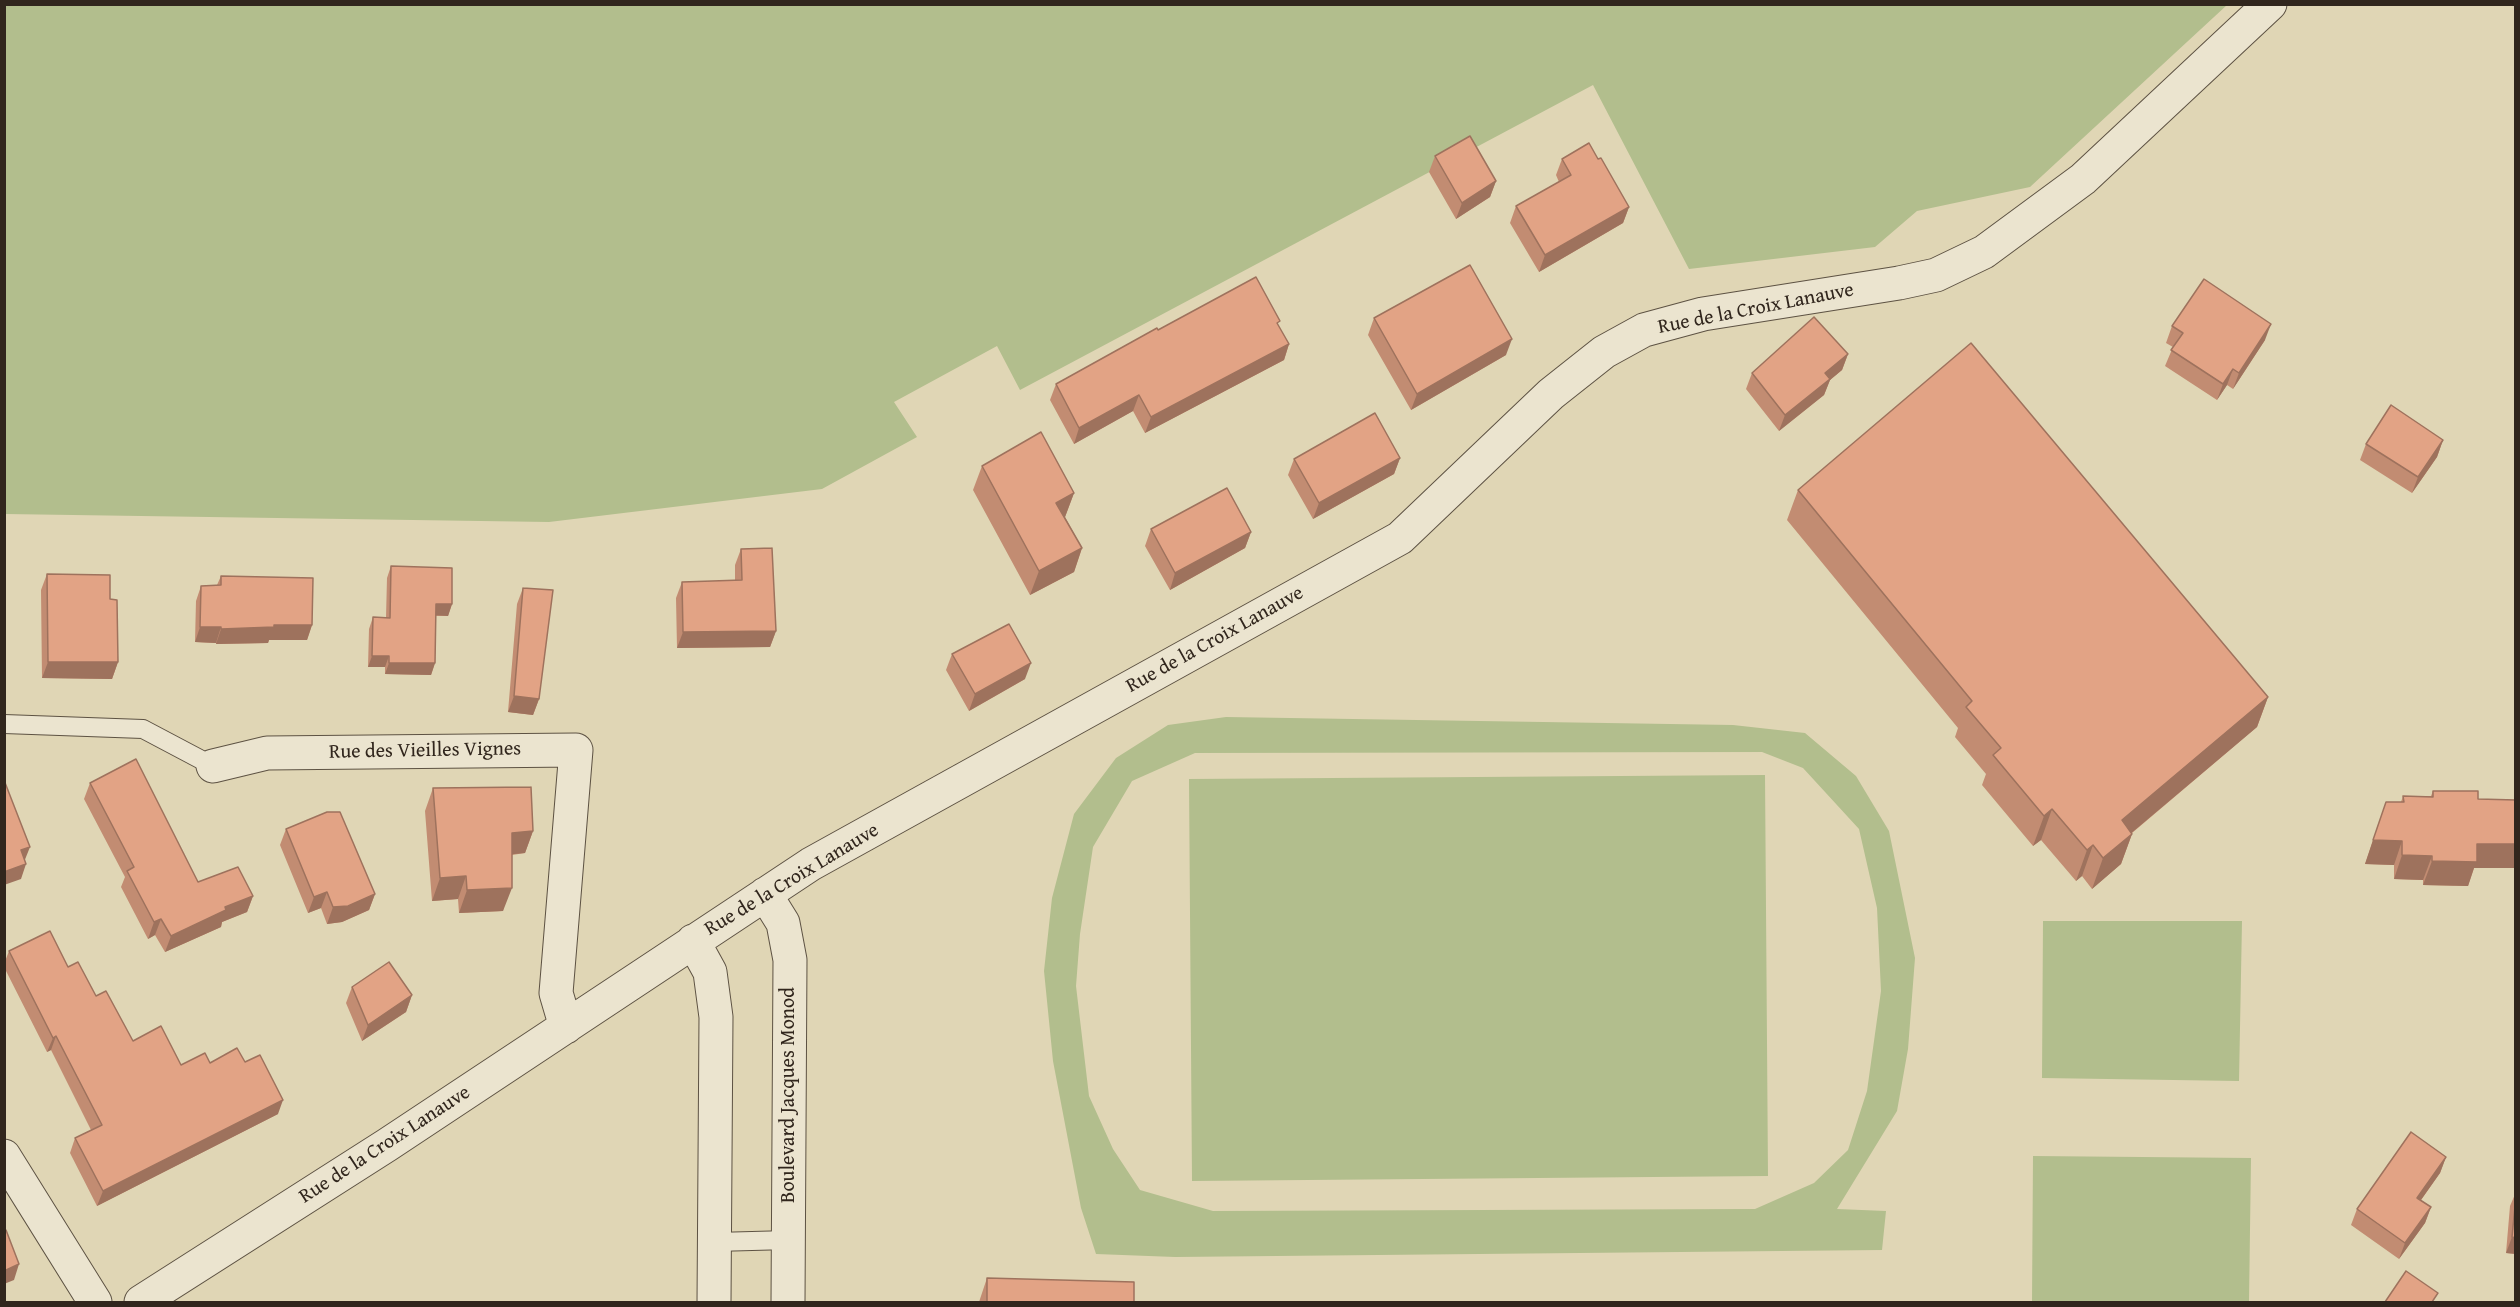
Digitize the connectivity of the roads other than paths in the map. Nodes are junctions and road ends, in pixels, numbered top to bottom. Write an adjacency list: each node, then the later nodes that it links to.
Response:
1 (2270, 4): 4 (street, Rue de la Croix Lanauve)
2 (4, 724): 3 (lane, Rue des Vieilles Vignes)
3 (213, 766): 6 (street, Rue des Vieilles Vignes)
4 (765, 894): 5 (street, Rue de la Croix Lanauve); 8 (street, Boulevard Jacques Monod)
5 (693, 941): 6 (street, Rue de la Croix Lanauve); 9 (street)
6 (567, 1027): 11 (street, Rue de la Croix Lanauve)
7 (4, 1156): 10 (street)
8 (789, 1240): 9 (lane); 13 (street, Boulevard Jacques Monod)
9 (715, 1242): 12 (street)
10 (95, 1302)
11 (141, 1302)
12 (714, 1302)
13 (788, 1302)

